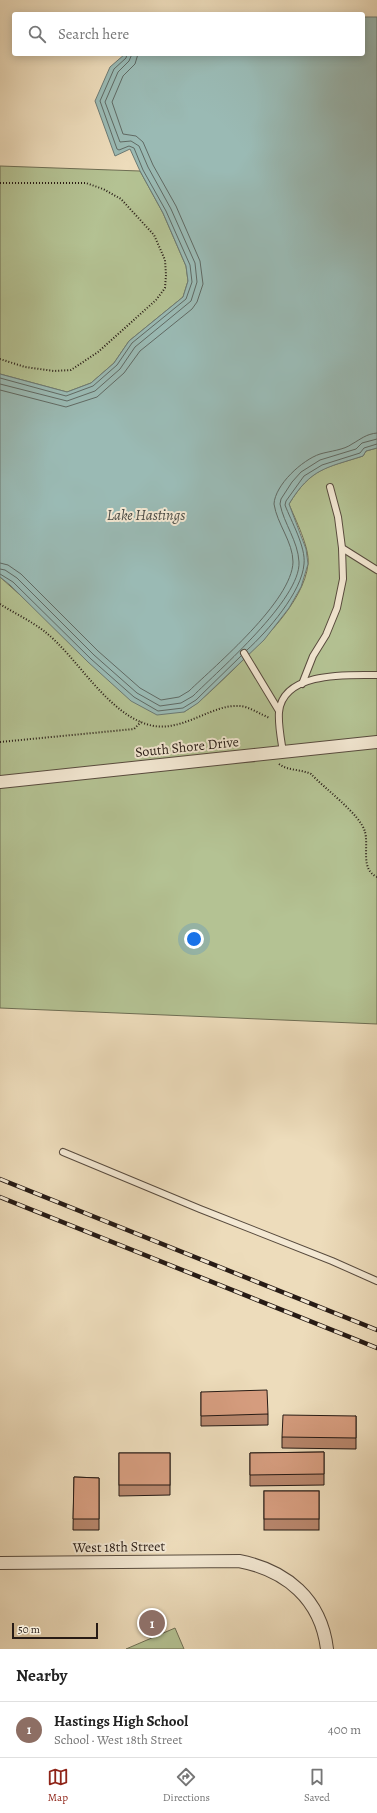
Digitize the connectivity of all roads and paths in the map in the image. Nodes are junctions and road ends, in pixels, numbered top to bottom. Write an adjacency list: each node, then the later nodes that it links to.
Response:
1 (0, 183): 2 (path)
2 (0, 359)
3 (330, 487): 4 (lane)
4 (342, 548): 5 (lane); 9 (lane)
5 (377, 570)
6 (0, 604): 13 (path)
7 (244, 654): 10 (lane)
8 (377, 676): 9 (lane)
9 (302, 684): 10 (lane)
10 (279, 711): 12 (lane)
11 (269, 718): 12 (path); 13 (path); 14 (path)
12 (279, 721): 17 (lane)
13 (141, 722): 15 (path)
14 (270, 725)
15 (0, 742)
16 (377, 742): 17 (street, South Shore Drive)
17 (279, 752): 18 (street, South Shore Drive); 19 (path)
18 (0, 782)
19 (377, 877)
20 (63, 1152): 21 (lane)
21 (377, 1281)
22 (0, 1563): 23 (street, West 18th Street)
23 (327, 1649)

